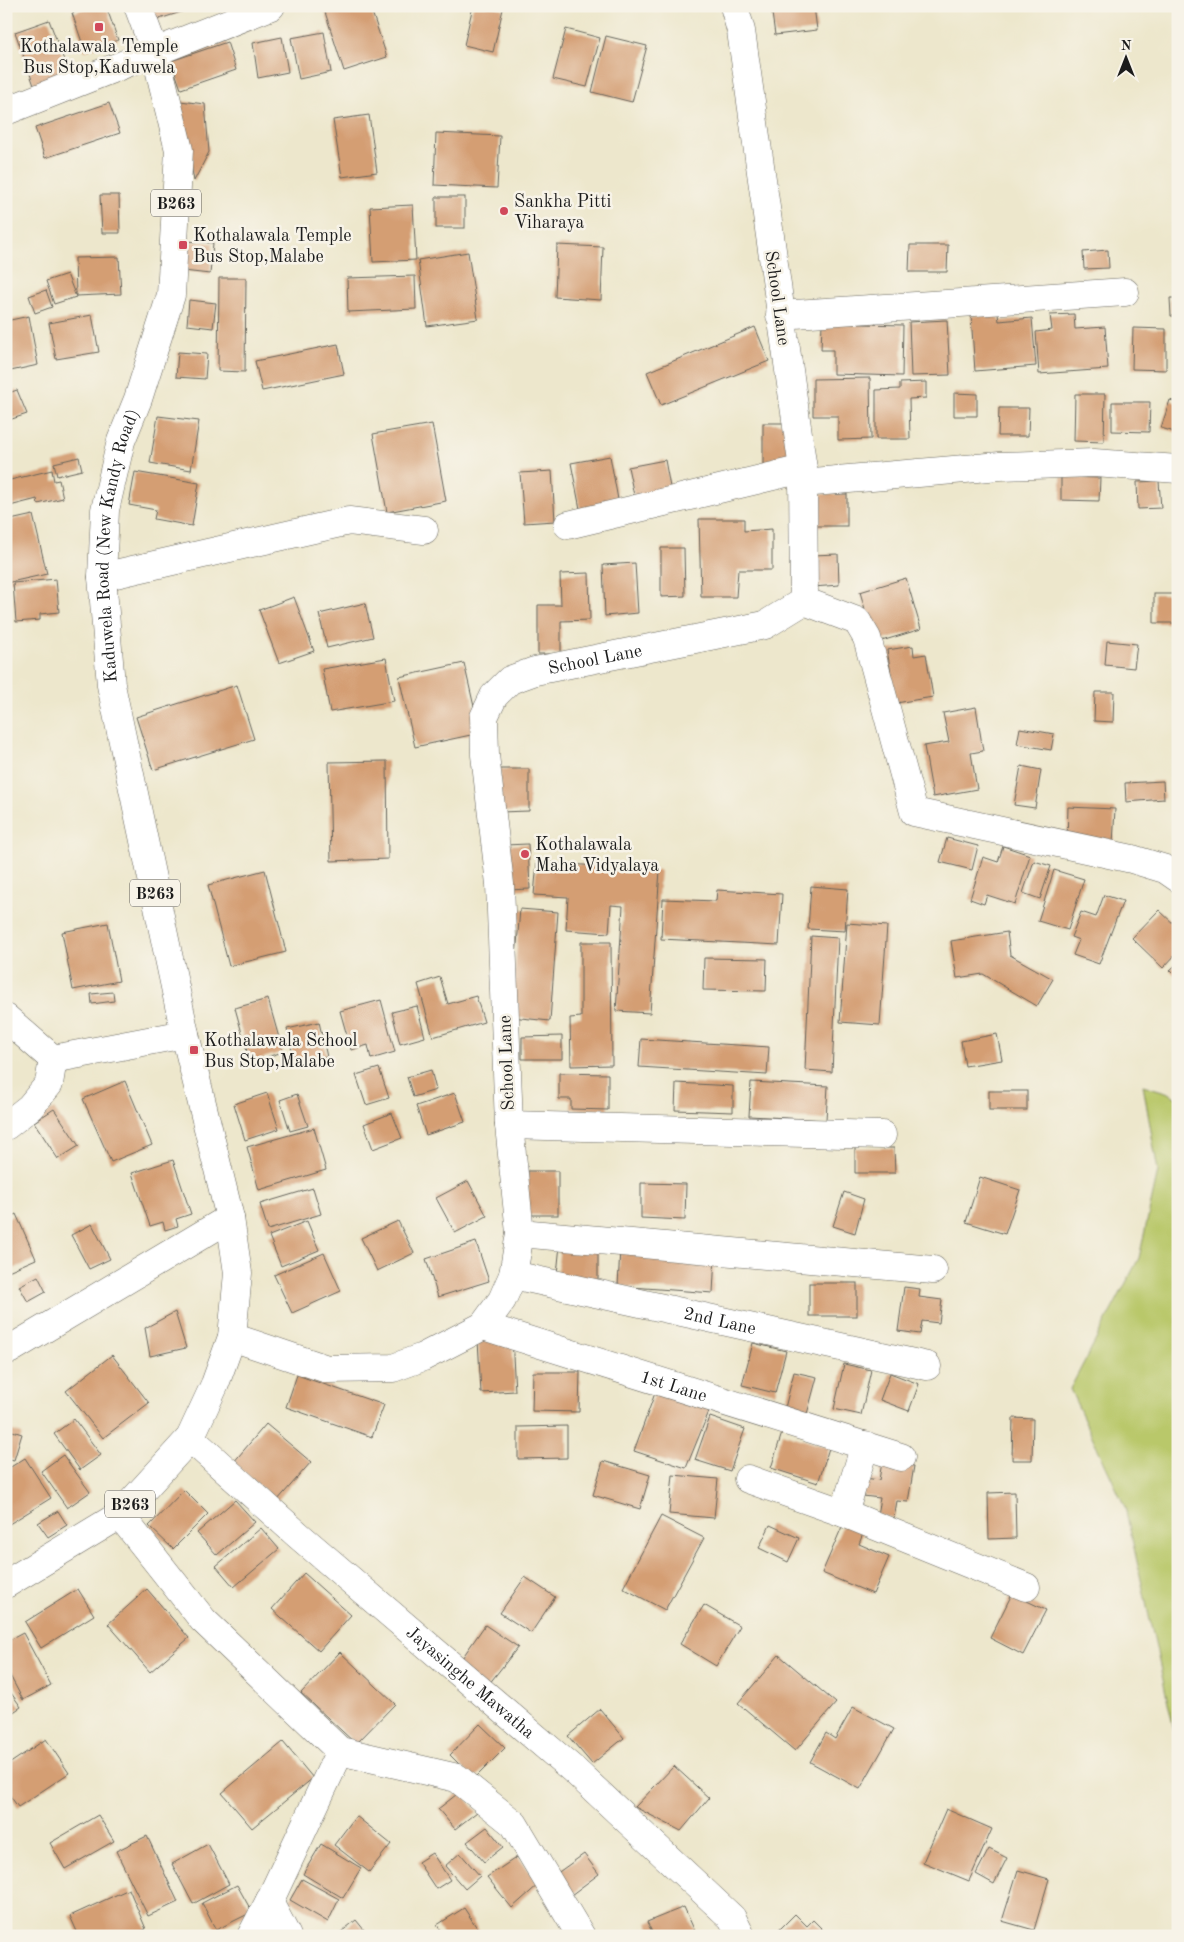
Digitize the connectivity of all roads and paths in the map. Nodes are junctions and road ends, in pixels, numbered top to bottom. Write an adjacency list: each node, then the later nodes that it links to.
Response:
1 (138, 6): 4 (street, Kaduwela Road (New Kandy Road) / B263)
2 (271, 6): 4 (street)
3 (734, 6): 7 (street, School Lane)
4 (155, 52): 5 (street); 12 (street, Kaduwela Road (New Kandy Road) / B263)
5 (6, 111)
6 (1125, 292): 7 (street)
7 (780, 315): 9 (street, School Lane)
8 (1178, 470): 9 (street)
9 (803, 476): 10 (street); 13 (street, School Lane)
10 (568, 525)
11 (424, 530): 12 (street)
12 (102, 577): 16 (street, Kaduwela Road (New Kandy Road) / B263)
13 (804, 601): 14 (street); 18 (street, School Lane)
14 (1178, 878)
15 (6, 1018): 17 (street)
16 (185, 1034): 17 (street); 21 (street, Kaduwela Road (New Kandy Road) / B263)
17 (53, 1059): 19 (street)
18 (509, 1125): 20 (street); 22 (street, School Lane)
19 (6, 1126)
20 (882, 1135)
21 (230, 1218): 26 (street, Kaduwela Road (New Kandy Road) / B263); 27 (street)
22 (520, 1233): 23 (street); 24 (street, School Lane)
23 (932, 1270)
24 (513, 1275): 25 (street, School Lane); 28 (street, 2nd Lane)
25 (483, 1326): 26 (street, School Lane); 30 (street, 1st Lane)
26 (232, 1337): 29 (street, Kaduwela Road (New Kandy Road) / B263)
27 (9, 1350)
28 (927, 1366)
29 (190, 1438): 34 (street, Kaduwela Road (New Kandy Road) / B263); 42 (street, Jayasinghe Mawatha)
30 (865, 1445): 31 (street, 1st Lane); 33 (street)
31 (901, 1456)
32 (748, 1479): 33 (street)
33 (844, 1513): 36 (street)
34 (120, 1515): 35 (street, Kaduwela Road (New Kandy Road) / B263); 37 (street)
35 (6, 1584)
36 (1026, 1587)
37 (340, 1751): 38 (street); 41 (street)
38 (269, 1902): 39 (street); 40 (street)
39 (250, 1936)
40 (287, 1936)
41 (580, 1936)
42 (741, 1936)

